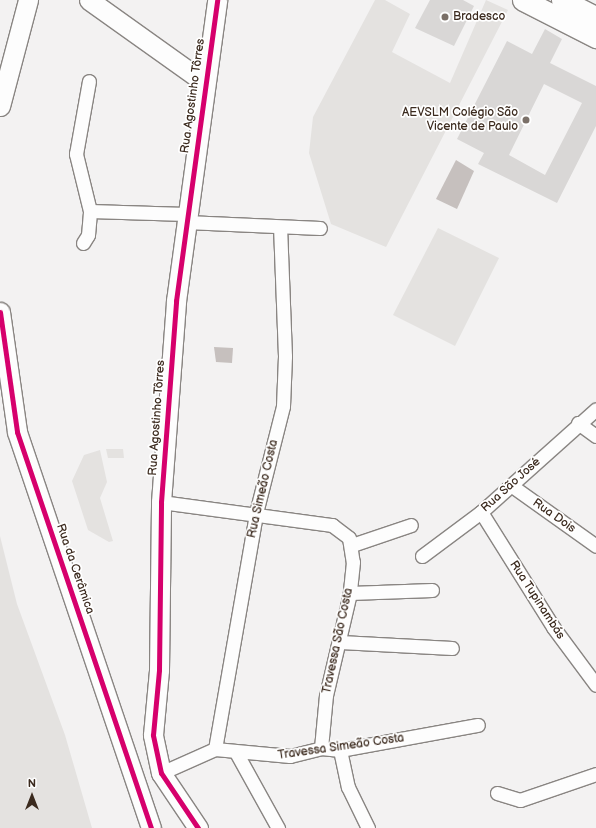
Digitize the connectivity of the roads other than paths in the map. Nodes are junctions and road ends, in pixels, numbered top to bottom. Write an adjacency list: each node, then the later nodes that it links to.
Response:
1 (28, 0): 10 (street)
2 (89, 0): 9 (street)
3 (217, 0): 9 (street, Rua Agostinho Tôrres)
4 (523, 0): 7 (main road)
5 (562, 0): 6 (main road)
6 (596, 17)
7 (596, 36)
8 (89, 81): 11 (street)
9 (204, 82): 12 (street, Rua Agostinho Tôrres)
10 (0, 106)
11 (90, 211): 12 (street); 15 (street)
12 (186, 218): 13 (street); 21 (street, Rua Agostinho Tôrres)
13 (280, 227): 14 (street); 23 (street, Rua Simeão Costa)
14 (320, 228)
15 (83, 244)
16 (0, 312): 39 (street, Rua da Cerâmica)
17 (596, 409): 18 (street, Rua São José)
18 (578, 423): 19 (street); 20 (street, Rua São José)
19 (596, 436)
20 (512, 486): 22 (street, Rua São José); 26 (street, Rua Dois)
21 (161, 502): 23 (street); 37 (street, Rua Agostinho Tôrres)
22 (481, 512): 27 (street, Rua São José); 32 (street, Rua Tupinambás)
23 (256, 513): 25 (street); 35 (street, Rua Simeão Costa)
24 (411, 525): 25 (street)
25 (352, 545): 29 (street, Travessa São Costa)
26 (596, 546)
27 (422, 556)
28 (432, 590): 29 (street)
29 (350, 593): 30 (street, Travessa São Costa)
30 (340, 642): 31 (street); 34 (street, Travessa São Costa)
31 (452, 648)
32 (596, 685)
33 (478, 725): 36 (street, Travessa Simeão Costa)
34 (321, 748): 36 (street, Travessa Simeão Costa); 38 (street, Travessa Simeão Costa)
35 (215, 749): 38 (street, Travessa Simeão Costa); 40 (street)
36 (340, 750): 46 (street)
37 (154, 754): 39 (street); 40 (street, Rua Agostinho Tôrres)
38 (237, 754): 45 (street)
39 (131, 764): 43 (street, Rua da Cerâmica)
40 (161, 773): 44 (street, Rua Agostinho Tôrres)
41 (596, 774): 42 (street)
42 (497, 793)
43 (151, 828)
44 (198, 828)
45 (278, 828)
46 (368, 828)

